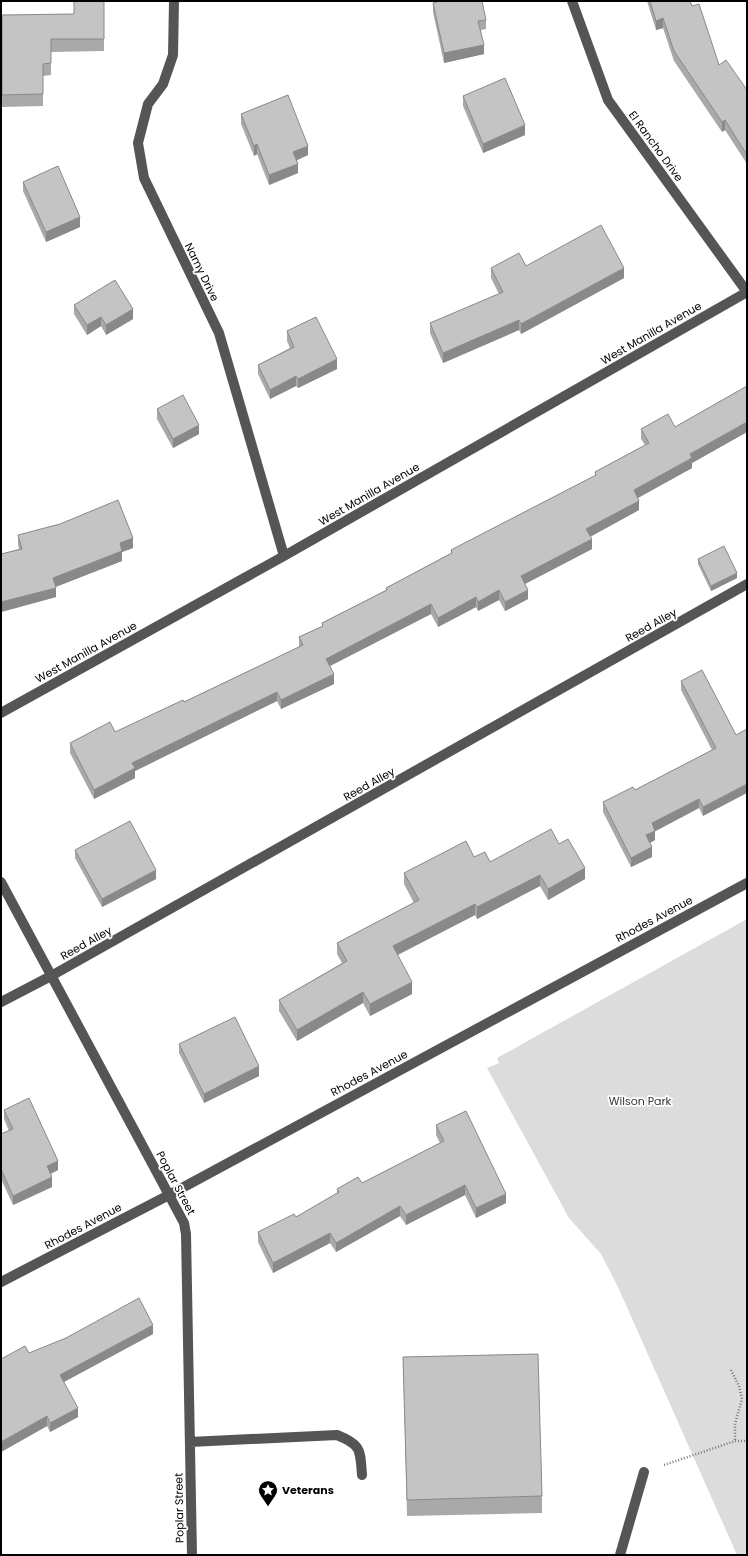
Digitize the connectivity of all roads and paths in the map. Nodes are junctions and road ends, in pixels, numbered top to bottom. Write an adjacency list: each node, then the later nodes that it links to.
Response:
1 (174, 1): 4 (street, Namy Drive)
2 (572, 1): 3 (street, El Rancho Drive)
3 (747, 292): 4 (street, West Manilla Avenue)
4 (284, 556): 6 (street, West Manilla Avenue)
5 (747, 584): 9 (street, Reed Alley)
6 (1, 713)
7 (1, 882): 9 (street, Poplar Street)
8 (747, 882): 11 (street, Rhodes Avenue)
9 (51, 976): 10 (street, Reed Alley); 11 (street, Poplar Street)
10 (1, 1002)
11 (169, 1195): 12 (street, Rhodes Avenue); 16 (street, Poplar Street)
12 (1, 1282)
13 (731, 1370): 14 (path)
14 (735, 1441): 15 (path); 17 (path)
15 (747, 1441)
16 (190, 1442): 18 (street); 19 (street, Poplar Street)
17 (644, 1472): 20 (street)
18 (362, 1475)
19 (192, 1555)
20 (620, 1555)

